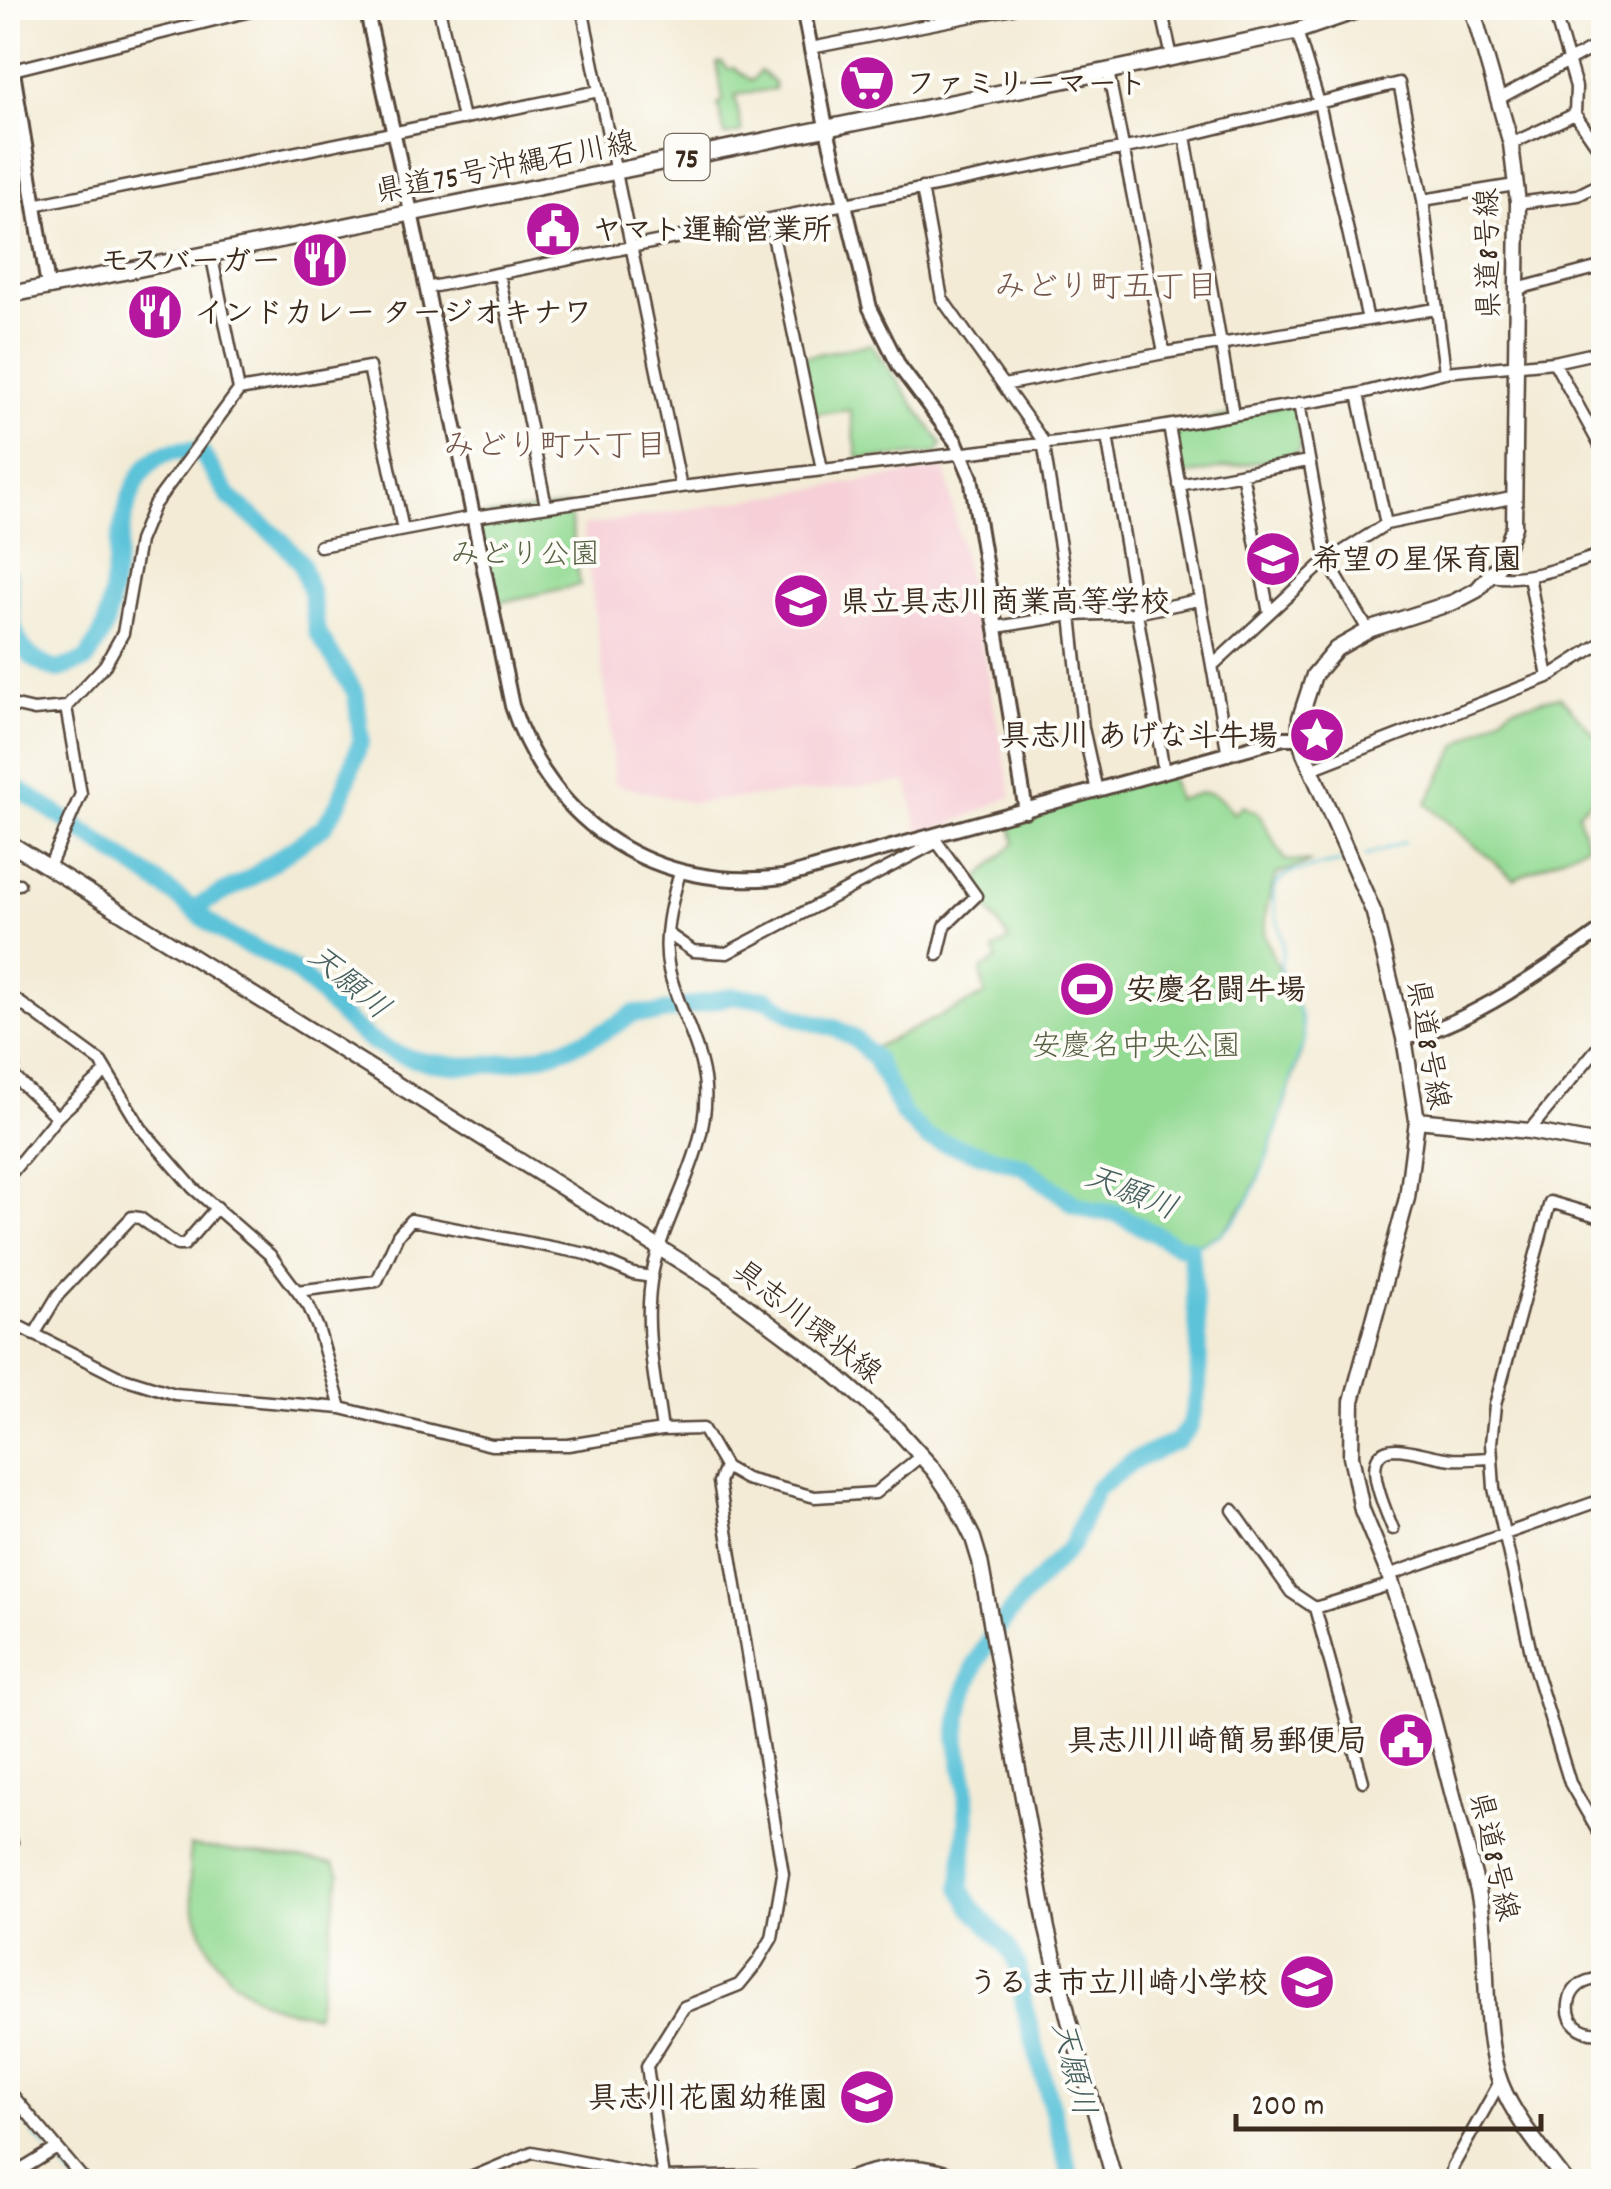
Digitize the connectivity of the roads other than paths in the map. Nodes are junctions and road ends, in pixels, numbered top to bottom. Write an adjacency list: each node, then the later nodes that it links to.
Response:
1 (264, 8): 18 (street)
2 (366, 8): 26 (street)
3 (439, 8): 24 (street)
4 (582, 8): 20 (street)
5 (803, 8): 15 (street)
6 (1014, 8): 11 (street)
7 (1160, 8): 16 (street)
8 (1364, 8): 12 (main road, 県道75号沖縄石川線 / 75)
9 (1472, 8): 21 (main road, 県道8号線)
10 (1552, 8): 17 (street)
11 (955, 13): 15 (street)
12 (1297, 31): 16 (main road, 県道75号沖縄石川線 / 75); 22 (street)
13 (8, 40): 18 (street)
14 (1604, 42): 17 (street)
15 (811, 48): 25 (street)
16 (1172, 58): 19 (main road, 県道75号沖縄石川線 / 75)
17 (1570, 59): 21 (street); 23 (street)
18 (13, 70): 36 (street)
19 (1108, 71): 25 (main road, 県道75号沖縄石川線 / 75); 29 (street)
20 (599, 91): 24 (street); 31 (street)
21 (1498, 98): 28 (main road, 県道8号線)
22 (1319, 103): 27 (street); 35 (street); 50 (street)
23 (1575, 114): 28 (street); 30 (street)
24 (463, 119): 26 (street)
25 (827, 129): 31 (main road, 県道75号沖縄石川線 / 75); 37 (street)
26 (395, 134): 36 (street); 39 (street)
27 (1185, 136): 29 (street); 51 (street)
28 (1511, 144): 33 (main road, 県道8号線)
29 (1124, 149): 34 (street); 53 (street)
30 (1604, 156)
31 (616, 172): 39 (main road, 県道75号沖縄石川線 / 75); 41 (street)
32 (1604, 182): 38 (street)
33 (1515, 185): 35 (street); 38 (main road, 県道8号線)
34 (922, 188): 37 (street); 57 (street)
35 (1423, 200): 49 (street)
36 (34, 204): 45 (street)
37 (844, 204): 40 (street); 66 (street)
38 (1518, 204): 47 (main road, 県道8号線)
39 (412, 212): 42 (main road, 県道75号沖縄石川線 / 75); 46 (street)
40 (770, 221): 41 (street); 68 (street)
41 (633, 246): 44 (street); 71 (street)
42 (211, 252): 45 (main road, 県道75号沖縄石川線 / 75); 58 (street)
43 (1604, 266): 47 (street)
44 (499, 274): 46 (street); 73 (street)
45 (48, 286): 48 (main road, 県道75号沖縄石川線 / 75)
46 (426, 288): 74 (street)
47 (1516, 289): 55 (main road, 県道8号線)
48 (8, 295)
49 (1436, 309): 50 (street); 56 (street)
50 (1368, 320): 51 (street)
51 (1220, 345): 53 (street); 61 (street)
52 (1604, 352): 54 (street)
53 (1164, 353): 57 (street)
54 (1554, 362): 55 (street); 65 (street)
55 (1516, 364): 56 (street); 72 (main road, 県道8号線)
56 (1445, 372): 59 (street)
57 (1004, 385): 64 (street)
58 (239, 390): 76 (street); 92 (street)
59 (1358, 394): 60 (street); 75 (street)
60 (1300, 403): 61 (street); 67 (street)
61 (1234, 414): 62 (street)
62 (1170, 426): 63 (street); 70 (street)
63 (1107, 436): 64 (street); 83 (street)
64 (1043, 441): 66 (street); 85 (street)
65 (1604, 453)
66 (962, 454): 68 (street); 86 (street)
67 (1308, 461): 69 (street); 79 (street)
68 (822, 469): 71 (street)
69 (1242, 474): 70 (street); 84 (street)
70 (1179, 485): 82 (street)
71 (681, 486): 73 (street)
72 (1516, 497): 75 (street); 80 (main road, 県道8号線)
73 (546, 506): 74 (street)
74 (473, 517): 76 (street); 102 (street)
75 (1386, 524): 79 (street)
76 (402, 530): 77 (street)
77 (320, 546)
78 (1604, 554): 81 (street)
79 (1327, 560): 84 (street); 87 (street)
80 (1491, 576): 81 (street); 87 (main road, 県道8号線)
81 (1529, 576): 90 (street)
82 (1198, 600): 83 (street); 89 (street)
83 (1136, 613): 85 (street); 96 (street)
84 (1269, 613): 89 (street)
85 (1070, 615): 86 (street); 97 (street)
86 (998, 627): 98 (street)
87 (1368, 630): 93 (main road, 県道8号線)
88 (1604, 641): 90 (street)
89 (1213, 666): 94 (street)
90 (1548, 677): 95 (street)
91 (8, 704): 92 (street)
92 (66, 707): 101 (street)
93 (1300, 738): 94 (street); 95 (main road, 県道8号線)
94 (1228, 755): 96 (street)
95 (1311, 769): 107 (main road, 県道8号線)
96 (1164, 772): 97 (street)
97 (1097, 791): 98 (street)
98 (1026, 811): 99 (street)
99 (936, 838): 102 (street); 104 (street); 105 (street)
100 (8, 842): 101 (main road, 具志川環状線)
101 (49, 867): 119 (main road, 具志川環状線)
102 (680, 872): 104 (street)
103 (1604, 928): 107 (street)
104 (667, 934): 119 (street)
105 (938, 954)
106 (10, 1001): 110 (street)
107 (1404, 1038): 113 (main road, 県道8号線)
108 (1604, 1040): 114 (street)
109 (8, 1060): 111 (street)
110 (105, 1073): 112 (street); 117 (street)
111 (10, 1078): 112 (street)
112 (57, 1117): 116 (street)
113 (1417, 1120): 114 (main road); 133 (main road, 県道8号線)
114 (1529, 1131): 115 (main road)
115 (1604, 1146)
116 (8, 1177)
117 (217, 1207): 121 (street); 123 (street)
118 (1604, 1218): 127 (street)
119 (660, 1247): 120 (street); 126 (main road, 具志川環状線)
120 (652, 1277): 121 (street); 125 (street)
121 (297, 1291): 124 (street)
122 (8, 1321): 123 (street)
123 (34, 1334): 124 (street)
124 (341, 1408): 125 (street)
125 (662, 1430): 128 (street)
126 (922, 1455): 128 (street); 149 (main road, 具志川環状線)
127 (1492, 1458): 131 (street); 132 (street)
128 (725, 1467): 143 (street)
129 (1604, 1499): 132 (street)
130 (1232, 1510): 134 (street)
131 (1393, 1529)
132 (1504, 1534): 133 (street); 136 (street)
133 (1390, 1579): 134 (street); 139 (main road, 県道8号線)
134 (1315, 1608): 135 (street)
135 (1363, 1781)
136 (1604, 1842)
137 (1604, 1980): 138 (street)
138 (1604, 2032)
139 (1500, 2082): 150 (street); 151 (main road, 県道8号線)
140 (8, 2090): 141 (street)
141 (57, 2148): 142 (street); 144 (street)
142 (8, 2178)
143 (663, 2178): 145 (street); 146 (street)
144 (86, 2182)
145 (460, 2182)
146 (770, 2182)
147 (838, 2182): 148 (street)
148 (970, 2182)
149 (1115, 2182)
150 (1449, 2182)
151 (1566, 2182)

